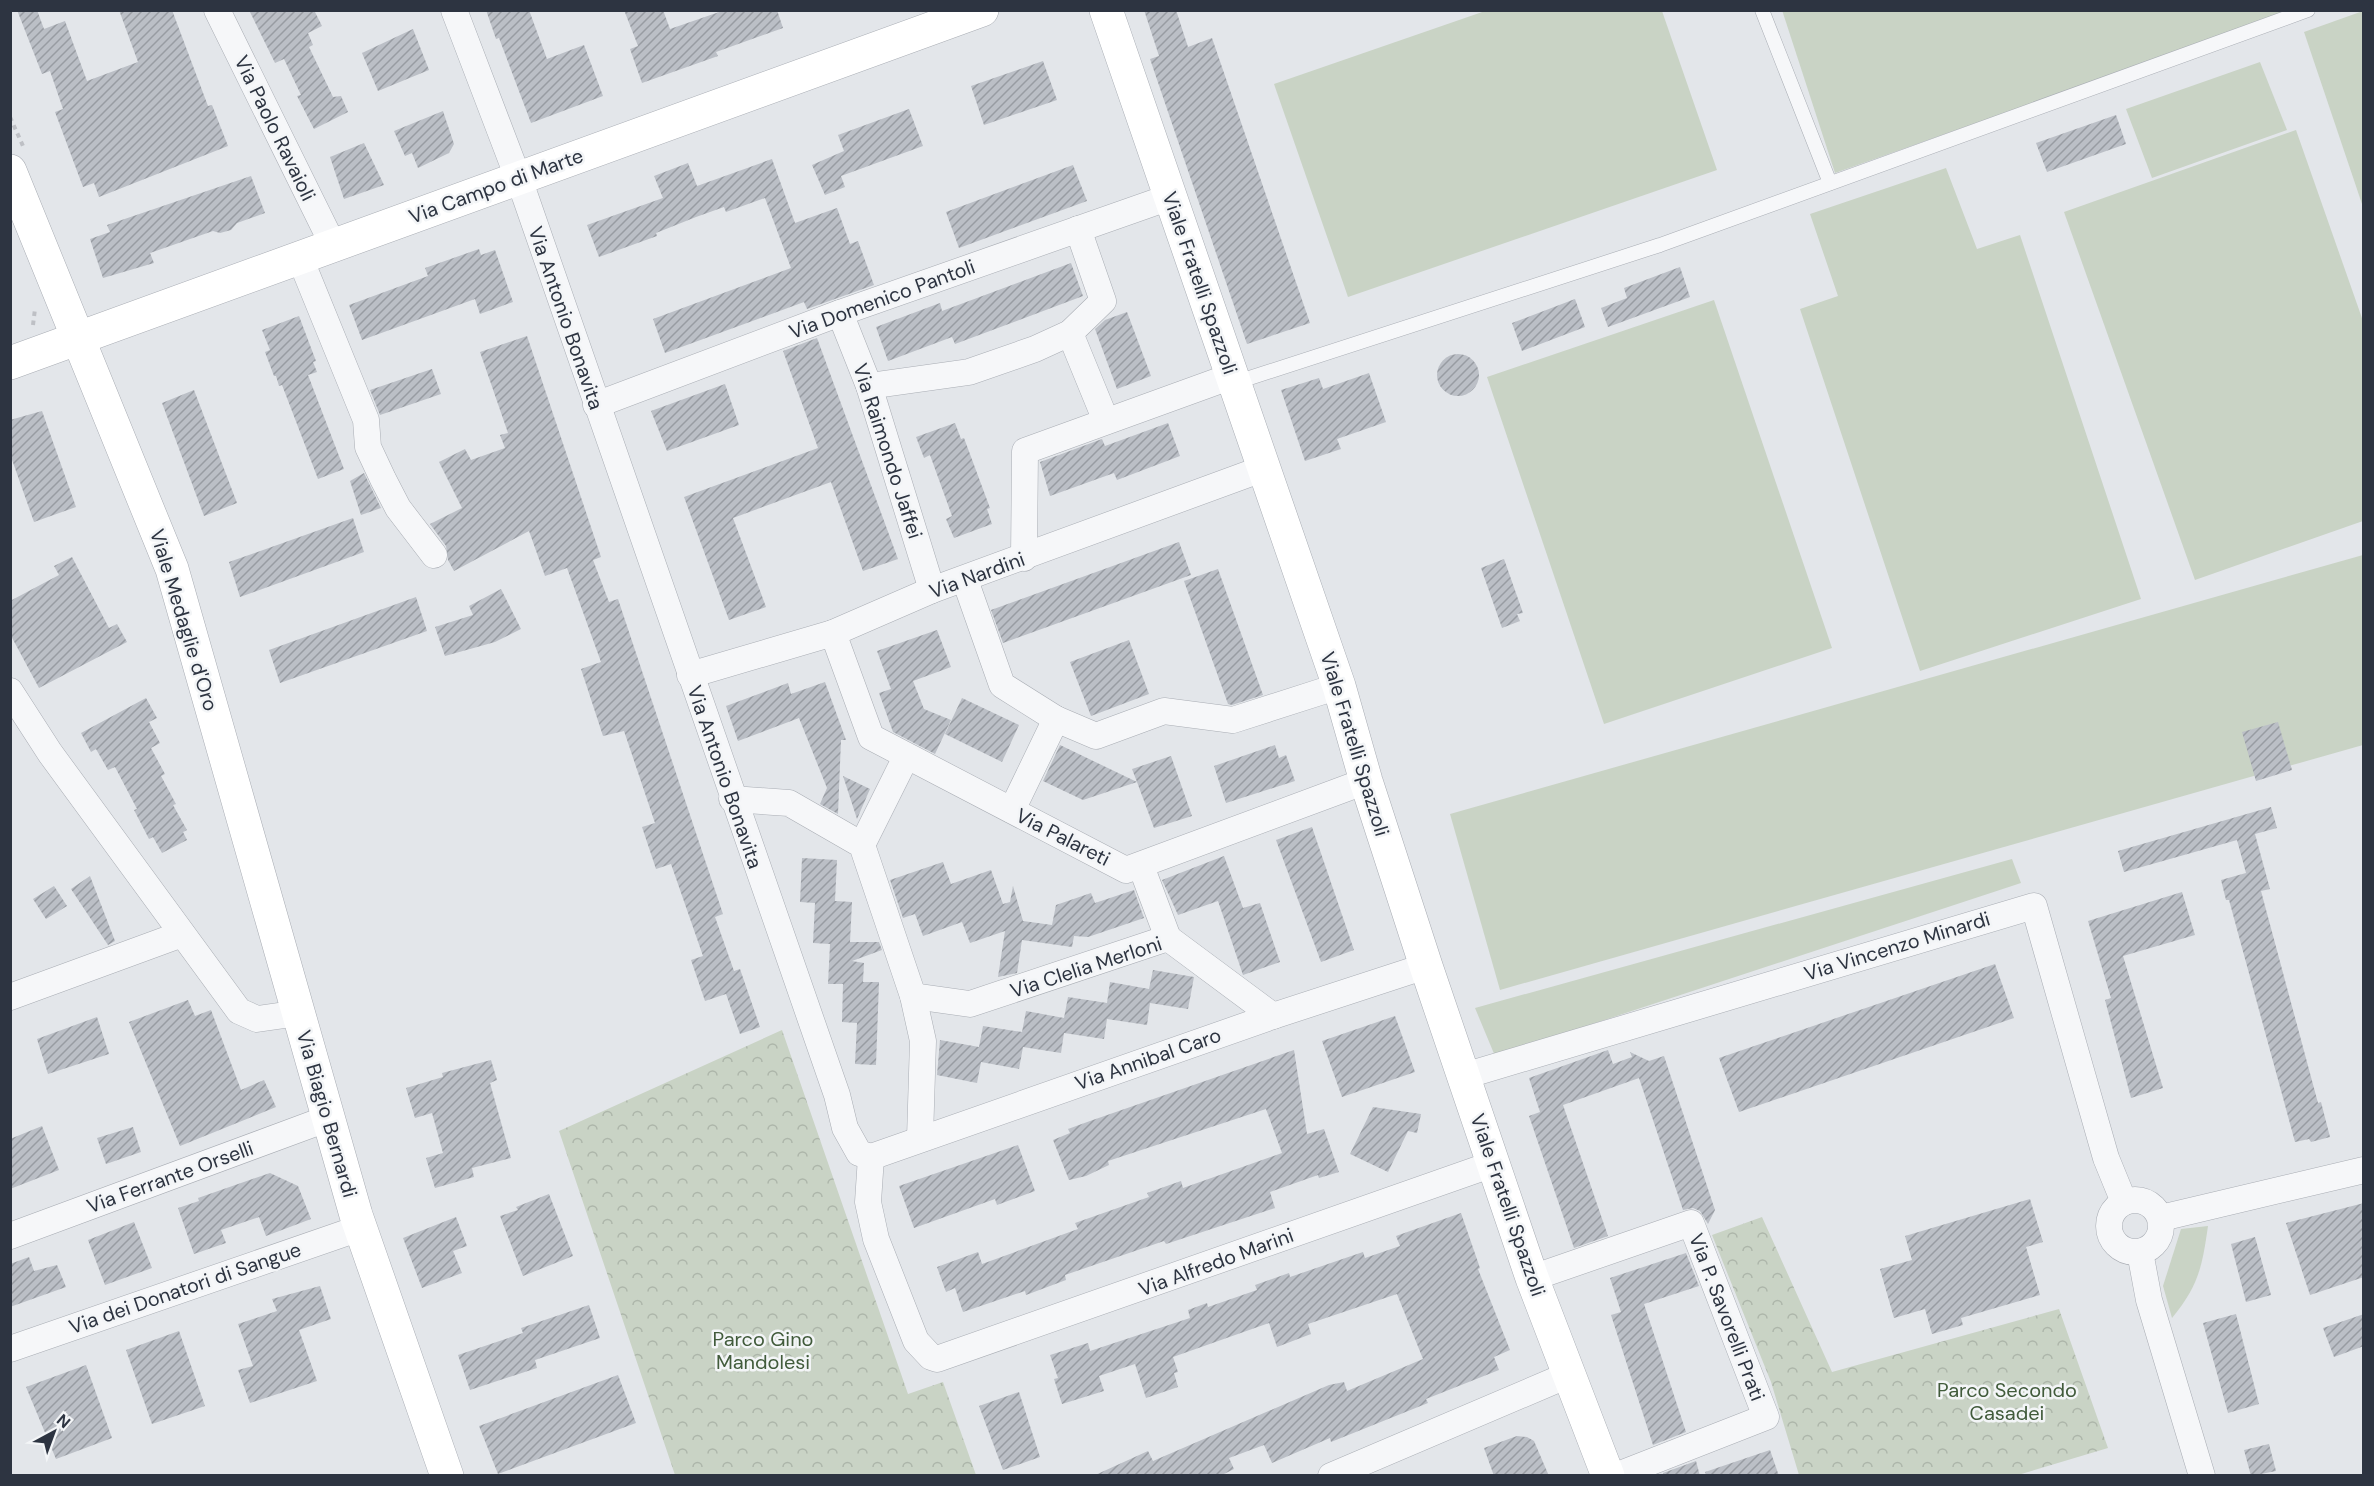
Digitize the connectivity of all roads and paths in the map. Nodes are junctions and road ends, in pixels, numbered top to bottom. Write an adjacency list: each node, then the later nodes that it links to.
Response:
1 (217, 10): 12 (street, Via Paolo Ravaioli)
2 (454, 10): 8 (street, Via Antonio Bonavita)
3 (982, 10): 8 (street, Via Campo di Marte)
4 (1106, 10): 10 (street, Viale Fratelli Spazzoli)
5 (1762, 10): 9 (lane)
6 (2308, 10): 9 (lane)
7 (10, 171): 17 (street, Viale Medaglie d'Oro)
8 (516, 179): 12 (street, Via Campo di Marte); 21 (street, Via Antonio Bonavita)
9 (1830, 183): 19 (lane)
10 (1170, 197): 11 (street, Via Domenico Pantoli); 19 (street, Viale Fratelli Spazzoli)
11 (1078, 229): 15 (street, Via Domenico Pantoli); 16 (street)
12 (333, 245): 13 (street, Via Campo di Marte)
13 (300, 258): 17 (street, Via Campo di Marte); 24 (street)
14 (34, 306): 18 (path)
15 (840, 313): 20 (street, Via Raimondo Jaffei); 21 (street, Via Domenico Pantoli)
16 (1070, 333): 20 (street); 22 (street)
17 (80, 338): 18 (street, Via Campo di Marte); 44 (street, Viale Medaglie d'Oro)
18 (21, 359)
19 (1233, 380): 22 (street); 23 (street, Viale Fratelli Spazzoli)
20 (869, 386): 27 (street, Via Raimondo Jaffei)
21 (596, 405): 29 (street, Via Antonio Bonavita)
22 (1106, 421): 25 (street)
23 (1262, 469): 25 (street, Via Nardini); 30 (street, Viale Fratelli Spazzoli)
24 (434, 555)
25 (1024, 558): 26 (street, Via Nardini)
26 (965, 580): 27 (street, Via Nardini); 32 (street)
27 (932, 590): 28 (street, Via Nardini)
28 (833, 633): 29 (street, Via Nardini); 33 (street, Via Palareti)
29 (690, 675): 35 (street, Via Antonio Bonavita)
30 (1339, 686): 32 (street); 34 (street, Viale Fratelli Spazzoli)
31 (10, 691): 39 (street, Via Biagio Bernardi)
32 (1056, 719): 36 (street)
33 (906, 757): 36 (street, Via Palareti); 37 (street)
34 (1366, 781): 38 (street, Via Palareti); 41 (street, Viale Fratelli Spazzoli)
35 (732, 799): 37 (street); 49 (street, Via Antonio Bonavita)
36 (1012, 810): 38 (street, Via Palareti)
37 (862, 845): 42 (street)
38 (1141, 866): 40 (street)
39 (182, 934): 43 (street); 44 (street, Via Biagio Bernardi)
40 (1168, 938): 42 (street, Via Clelia Merloni); 45 (street, Via Clelia Merloni)
41 (1426, 966): 45 (street, Via Annibal Caro); 46 (street, Viale Fratelli Spazzoli)
42 (913, 996): 48 (street)
43 (10, 997)
44 (299, 1013): 47 (street, Via Biagio Bernardi)
45 (1273, 1016): 48 (street, Via Annibal Caro)
46 (1464, 1076): 50 (street, Viale Fratelli Spazzoli); 52 (street, Via Vincenzo Minardi)
47 (329, 1118): 54 (street, Via Biagio Bernardi); 55 (street, Via Ferrante Orselli)
48 (920, 1138): 49 (street, Via Annibal Caro)
49 (871, 1157): 50 (street, Via Alfredo Marini)
50 (1493, 1164): 57 (street, Viale Fratelli Spazzoli)
51 (2364, 1170): 53 (street)
52 (2124, 1202): 53 (street); 56 (street)
53 (2161, 1218): 56 (street)
54 (360, 1228): 58 (street, Via dei Donatori di Sangue); 60 (street, Via Biagio Bernardi)
55 (10, 1236)
56 (2140, 1252): 64 (street)
57 (1532, 1278): 59 (street, Viale Fratelli Spazzoli); 63 (street, Via P. Savorelli Prati)
58 (10, 1349)
59 (1568, 1375): 61 (street); 62 (street, Viale Fratelli Spazzoli)
60 (447, 1476)
61 (1331, 1476)
62 (1608, 1476)
63 (1615, 1476)
64 (2202, 1476)

